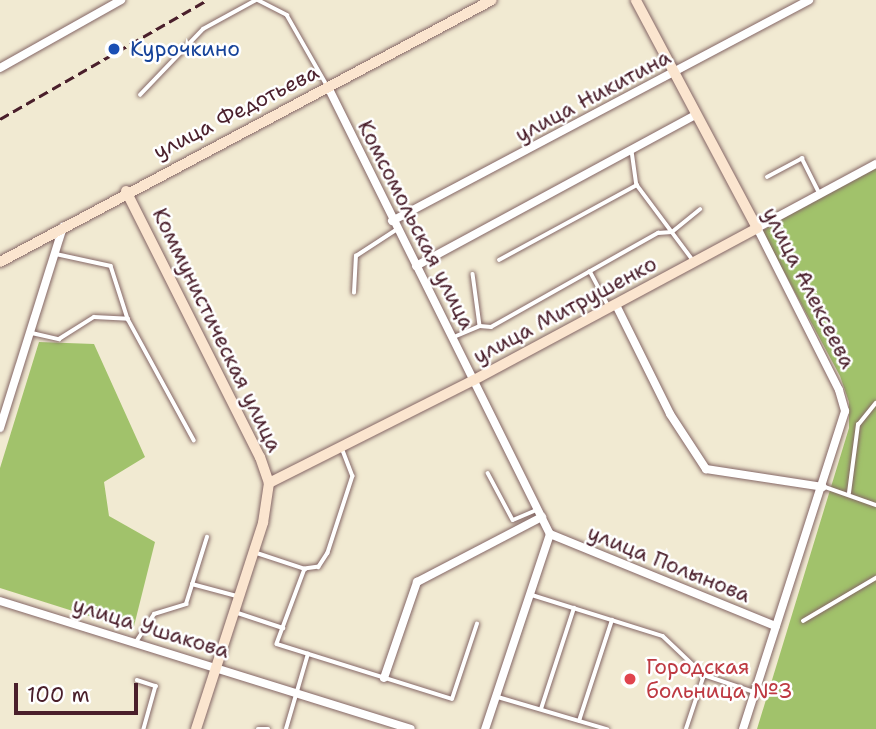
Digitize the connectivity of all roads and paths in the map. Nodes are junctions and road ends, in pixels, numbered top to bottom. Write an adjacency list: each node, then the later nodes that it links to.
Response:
1 (121, 0): 6 (street)
2 (257, 0): 8 (lane); 9 (lane)
3 (492, 0): 8 (main road, улица Федотьева)
4 (636, 0): 7 (main road, улица Алексеева)
5 (809, 0): 7 (street, улица Никитина)
6 (0, 68)
7 (674, 74): 10 (main road, улица Алексеева); 18 (street, улица Никитина)
8 (328, 87): 15 (main road, улица Федотьева); 18 (street, Комсомольская улица)
9 (140, 96)
10 (695, 115): 11 (street); 20 (main road, улица Алексеева)
11 (632, 149): 14 (lane); 27 (street)
12 (876, 163): 16 (street, улица Митрушенко)
13 (767, 177): 16 (lane)
14 (637, 185): 22 (lane); 24 (lane)
15 (126, 191): 19 (main road, улица Федотьева); 42 (main road, Коммунистическая улица)
16 (821, 195): 20 (street, улица Митрушенко)
17 (700, 209): 22 (lane)
18 (392, 221): 21 (street, Комсомольская улица)
19 (63, 226): 23 (street); 25 (main road, улица Федотьева)
20 (757, 228): 26 (main road, улица Митрушенко); 43 (street, улица Алексеева)
21 (396, 230): 27 (street, Комсомольская улица); 30 (lane)
22 (672, 232): 26 (lane); 28 (lane)
23 (55, 254): 32 (lane); 34 (street)
24 (499, 260)
25 (0, 262)
26 (694, 262): 31 (main road, улица Митрушенко)
27 (416, 266): 35 (street, Комсомольская улица)
28 (590, 271): 31 (lane); 33 (lane)
29 (473, 274): 33 (lane)
30 (355, 293)
31 (613, 307): 36 (main road, улица Митрушенко); 43 (street)
32 (128, 318): 34 (lane); 39 (lane)
33 (480, 326): 35 (lane)
34 (30, 332): 38 (street)
35 (453, 338): 36 (street, Комсомольская улица)
36 (474, 380): 40 (main road, улица Митрушенко); 46 (street, Комсомольская улица)
37 (876, 403): 44 (lane)
38 (0, 428)
39 (194, 440)
40 (342, 447): 42 (main road, улица Митрушенко); 50 (lane)
41 (488, 473): 46 (lane)
42 (269, 483): 49 (main road, Коммунистическая улица)
43 (823, 487): 44 (lane); 61 (street, улица Алексеева)
44 (849, 493): 45 (lane)
45 (875, 502)
46 (539, 513): 47 (street, Комсомольская улица); 67 (street)
47 (550, 534): 53 (street); 61 (street, улица Полынова)
48 (207, 537): 52 (lane)
49 (254, 552): 50 (lane); 54 (main road, Коммунистическая улица)
50 (305, 569): 62 (lane)
51 (876, 579): 59 (lane)
52 (192, 584): 54 (lane); 63 (lane)
53 (530, 595): 56 (lane); 71 (street)
54 (239, 597): 57 (main road, Коммунистическая улица)
55 (0, 601): 63 (street, улица Ушакова)
56 (574, 608): 58 (lane); 72 (lane)
57 (234, 611): 62 (lane); 65 (main road, Коммунистическая улица)
58 (612, 620): 66 (lane); 73 (lane)
59 (803, 621)
60 (477, 624): 67 (lane)
61 (776, 626): 69 (street, улица Алексеева)
62 (283, 628): 64 (lane)
63 (136, 642): 65 (street, улица Ушакова)
64 (308, 654): 67 (lane); 70 (lane)
65 (216, 666): 70 (street, улица Ушакова); 75 (main road, Коммунистическая улица)
66 (704, 676): 69 (lane); 82 (lane)
67 (384, 678)
68 (137, 680): 74 (lane)
69 (755, 692): 83 (street, улица Алексеева)
70 (298, 693): 78 (lane); 79 (street, улица Ушакова)
71 (496, 696): 72 (lane); 80 (street)
72 (541, 709): 73 (lane)
73 (579, 720): 81 (lane)
74 (144, 729)
75 (196, 729)
76 (258, 729): 77 (lane)
77 (268, 729)
78 (286, 729)
79 (411, 729)
80 (485, 729)
81 (607, 729)
82 (686, 729)
83 (743, 729)

